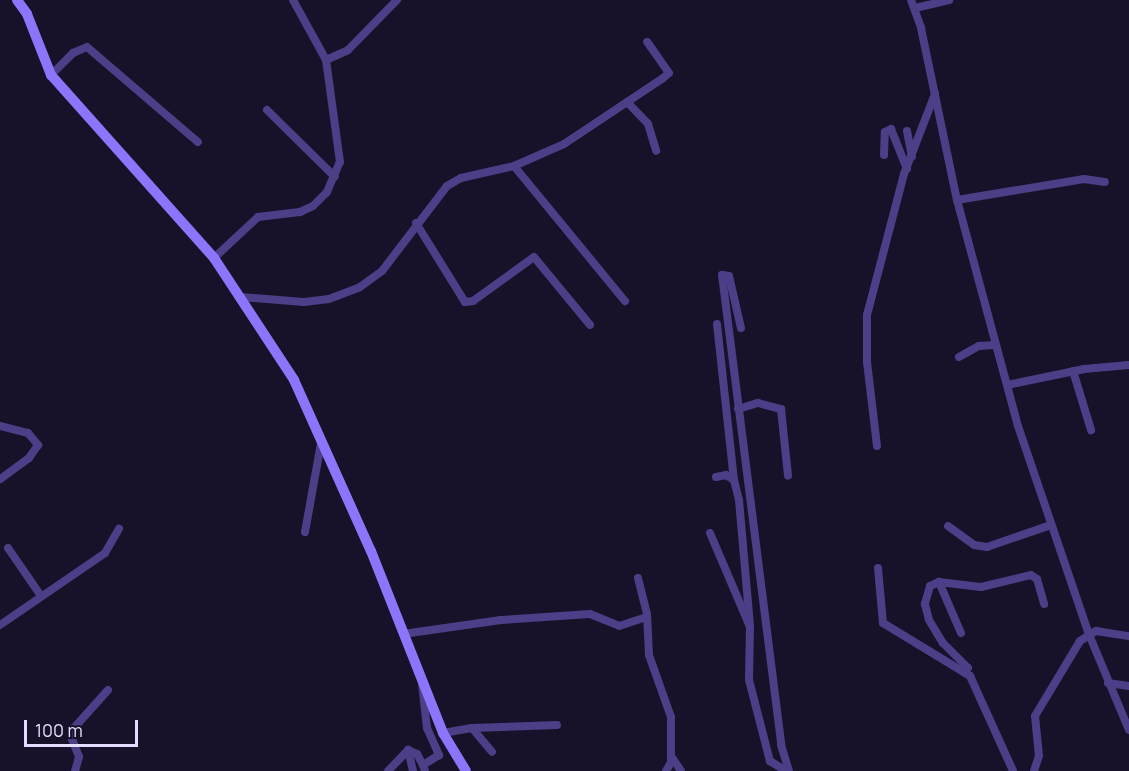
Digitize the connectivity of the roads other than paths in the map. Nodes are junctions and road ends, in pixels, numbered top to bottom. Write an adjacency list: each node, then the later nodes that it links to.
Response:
1 (16, 0): 9 (street)
2 (293, 0): 8 (street)
3 (397, 0): 8 (street)
4 (911, 0): 6 (street)
5 (949, 0): 6 (street)
6 (915, 8): 10 (street)
7 (647, 42): 11 (street)
8 (326, 60): 20 (street)
9 (51, 75): 14 (street); 24 (street)
10 (935, 93): 17 (street); 22 (street)
11 (627, 102): 15 (street); 18 (street)
12 (267, 110): 20 (street)
13 (908, 131): 17 (street)
14 (198, 142)
15 (656, 151)
16 (884, 155): 19 (street)
17 (912, 157): 19 (street)
18 (514, 166): 23 (street); 26 (street)
19 (907, 169): 39 (street)
20 (335, 177): 24 (street)
21 (1106, 182): 22 (street)
22 (957, 201): 30 (street)
23 (416, 223): 25 (street); 28 (street)
24 (214, 258): 25 (street)
25 (241, 297): 38 (street)
26 (625, 301)
27 (717, 324): 43 (street)
28 (590, 325)
29 (741, 328): 35 (street)
30 (994, 345): 31 (street); 34 (street)
31 (959, 357)
32 (1129, 365): 33 (street)
33 (1073, 371): 34 (street); 37 (street)
34 (1007, 385): 44 (street)
35 (738, 408): 40 (street); 81 (street)
36 (0, 426): 42 (street)
37 (1091, 430)
38 (322, 439): 47 (street); 60 (street)
39 (877, 446)
40 (788, 476)
41 (716, 477): 43 (street)
42 (0, 479)
43 (734, 480): 57 (street)
44 (1051, 525): 45 (street); 58 (street)
45 (948, 526)
46 (119, 529): 53 (street)
47 (305, 532)
48 (710, 533): 57 (street)
49 (8, 548): 53 (street)
50 (878, 568): 62 (street)
51 (638, 578): 55 (street)
52 (939, 582): 54 (street); 59 (street); 62 (street)
53 (41, 596): 56 (street)
54 (1044, 604)
55 (647, 617): 60 (street); 73 (street)
56 (0, 625)
57 (750, 627): 81 (street)
58 (1088, 632): 61 (street); 64 (street); 83 (street)
59 (961, 633)
60 (403, 634): 63 (street)
61 (1129, 636)
62 (965, 673): 82 (street)
63 (422, 682): 70 (street); 74 (street)
64 (1108, 683): 65 (street); 69 (street)
65 (1129, 686)
66 (108, 690): 75 (street)
67 (557, 725): 68 (street)
68 (472, 728): 70 (street); 72 (street)
69 (1129, 730)
70 (443, 733): 78 (street)
71 (408, 750): 74 (street); 76 (street); 77 (street)
72 (492, 752)
73 (671, 760): 79 (street); 80 (street)
74 (424, 768)
75 (75, 771)
76 (388, 771)
77 (414, 771)
78 (466, 771)
79 (666, 771)
80 (681, 771)
81 (787, 771)
82 (1013, 771)
83 (1034, 771)

